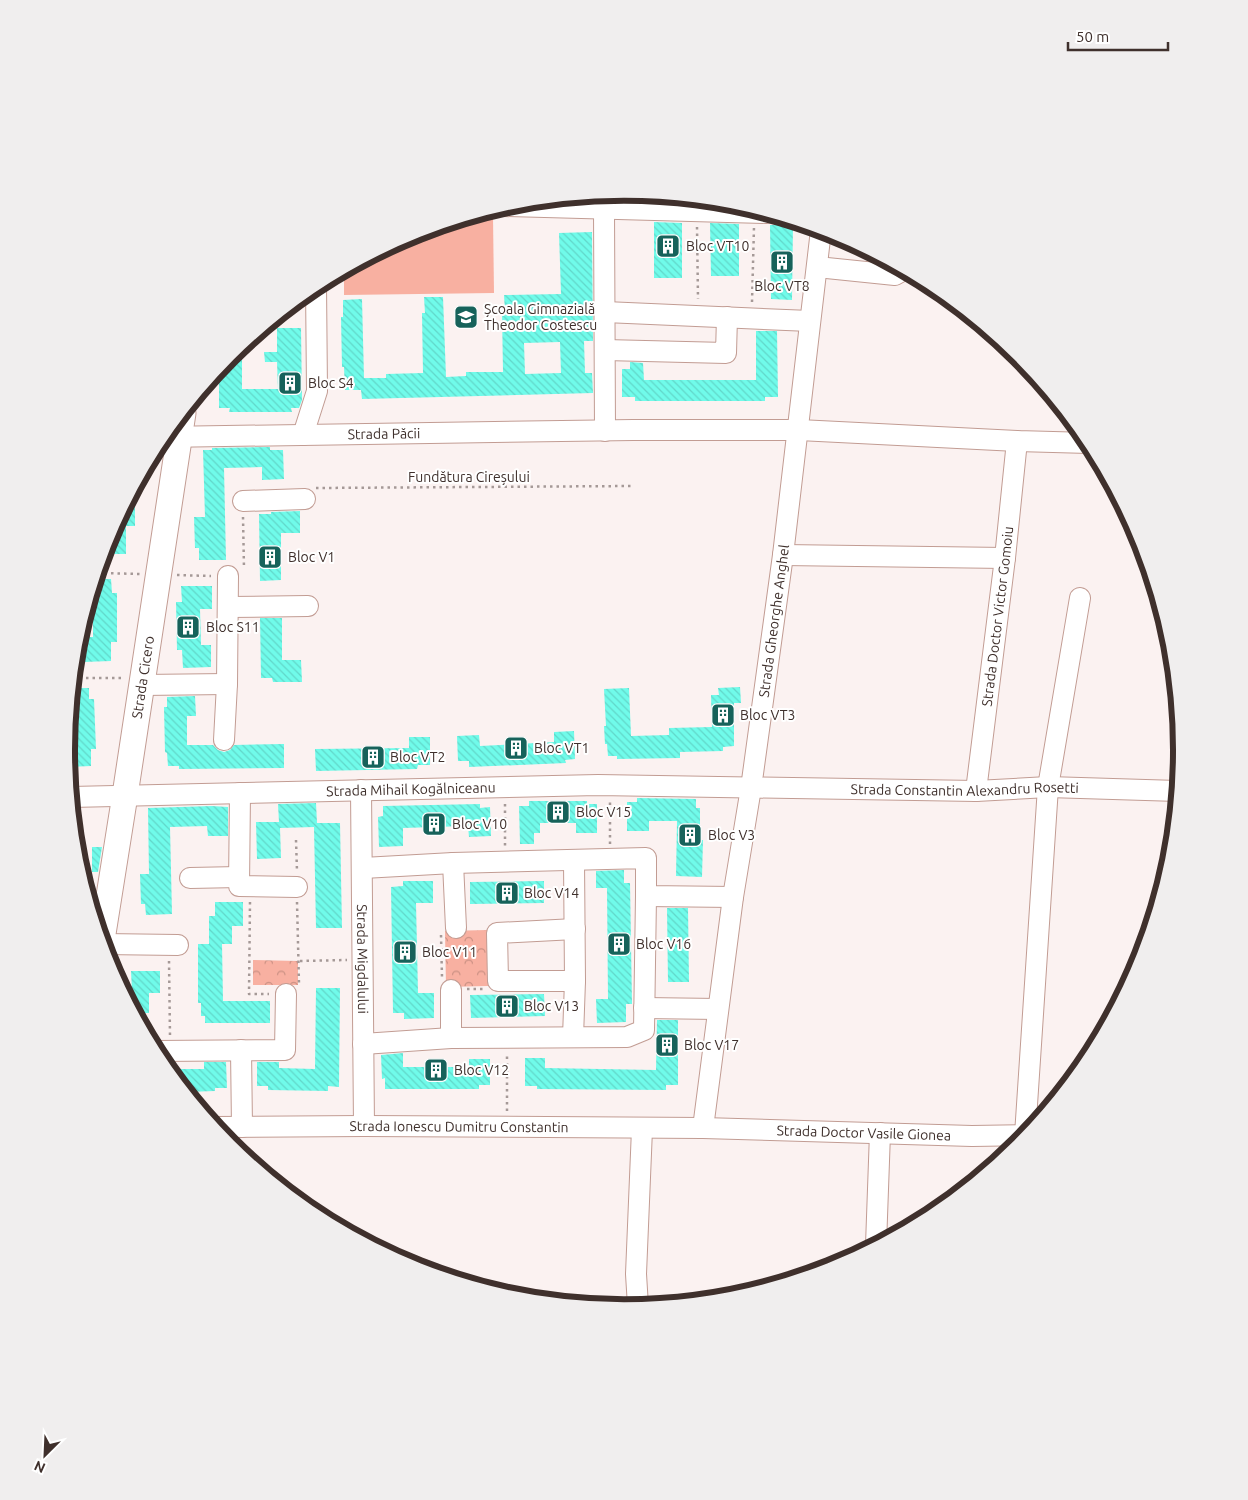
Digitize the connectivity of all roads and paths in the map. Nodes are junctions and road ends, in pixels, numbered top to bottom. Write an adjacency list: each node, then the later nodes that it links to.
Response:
1 (545, 207): 2 (street)
2 (604, 209): 3 (street); 10 (street)
3 (697, 212): 4 (street); 11 (path)
4 (733, 213)
5 (761, 219): 13 (path)
6 (820, 238): 7 (street, Strada Gheorghe Anghel)
7 (817, 267): 8 (street); 14 (street, Strada Gheorghe Anghel)
8 (897, 274)
9 (316, 296): 18 (street)
10 (605, 312): 11 (street); 15 (street)
11 (699, 316): 12 (street)
12 (727, 317): 13 (street); 15 (street)
13 (752, 318): 14 (street)
14 (810, 321): 16 (street, Strada Gheorghe Anghel)
15 (605, 350): 17 (street)
16 (799, 430): 17 (street, Strada Păcii); 21 (street, Strada Păcii); 26 (street, Strada Gheorghe Anghel)
17 (605, 431): 18 (street, Strada Păcii)
18 (303, 436): 19 (street, Strada Păcii)
19 (174, 437)
20 (170, 441): 33 (main road, Strada Cicero)
21 (1017, 441): 22 (street, Strada Păcii); 27 (street, Strada Doctor Victor Gomoiu)
22 (1078, 443)
23 (633, 486): 24 (path, Fundătura Cireșului)
24 (310, 493): 25 (street)
25 (243, 501): 28 (path)
26 (783, 555): 27 (street); 39 (street, Strada Gheorghe Anghel)
27 (1005, 558): 42 (street, Strada Doctor Victor Gomoiu)
28 (228, 576): 31 (street)
29 (1080, 598): 38 (street)
30 (308, 606): 31 (street)
31 (228, 608): 34 (street)
32 (80, 678): 33 (path)
33 (142, 681): 34 (street); 44 (main road, Strada Cicero)
34 (227, 684): 35 (street)
35 (224, 740)
36 (610, 785): 37 (street, Strada Mihail Kogălniceanu); 39 (street, Strada Mihail Kogălniceanu); 47 (path)
37 (504, 787): 40 (street, Strada Mihail Kogălniceanu); 49 (path)
38 (1048, 787): 41 (street, Strada Constantin Alexandru Rosetti); 42 (street, Strada Constantin Alexandru Rosetti); 77 (street)
39 (751, 788): 42 (street, Strada Constantin Alexandru Rosetti); 56 (street, Strada Gheorghe Anghel)
40 (362, 790): 43 (street, Strada Mihail Kogălniceanu); 51 (street, Strada Migdalului)
41 (1171, 791)
42 (976, 792)
43 (240, 793): 44 (street, Strada Mihail Kogălniceanu); 53 (street)
44 (125, 795): 45 (street, Strada Mihail Kogălniceanu); 57 (main road, Strada Cicero)
45 (77, 797)
46 (296, 840): 54 (path)
47 (610, 860): 48 (street); 55 (street)
48 (574, 861): 49 (street); 59 (street)
49 (506, 862): 50 (street)
50 (453, 863): 51 (street); 58 (street)
51 (363, 868): 62 (street, Strada Migdalului)
52 (190, 878): 53 (street)
53 (245, 882): 54 (street); 67 (path)
54 (297, 887): 63 (path)
55 (646, 896): 56 (street); 68 (street)
56 (733, 897): 69 (street, Strada Gheorghe Anghel)
57 (103, 922)
58 (456, 928): 66 (path)
59 (575, 929): 64 (street); 65 (street)
60 (106, 932): 61 (street)
61 (173, 945): 74 (path)
62 (363, 960): 63 (path); 73 (street, Strada Migdalului)
63 (299, 961): 67 (path)
64 (575, 980): 65 (street); 70 (street)
65 (498, 982): 66 (path)
66 (451, 990): 71 (street)
67 (286, 994): 75 (street)
68 (644, 1008): 69 (street); 70 (street)
69 (718, 1009): 82 (street, Strada Gheorghe Anghel)
70 (573, 1037): 72 (street)
71 (451, 1038): 72 (street); 73 (street)
72 (508, 1038): 81 (path)
73 (363, 1044): 78 (street, Strada Migdalului)
74 (163, 1047)
75 (240, 1050): 76 (street); 80 (street)
76 (166, 1051)
77 (1026, 1124)
78 (364, 1126): 80 (street, Strada Ionescu Dumitru Constantin); 81 (street, Strada Ionescu Dumitru Constantin)
79 (225, 1127): 80 (street, Strada Ionescu Dumitru Constantin)
80 (242, 1127)
81 (507, 1128): 83 (street, Strada Ionescu Dumitru Constantin)
82 (703, 1128): 83 (street, Strada Ionescu Dumitru Constantin); 84 (street, Strada Doctor Vasile Gionea)
83 (642, 1129): 87 (street)
84 (880, 1134): 85 (street, Strada Doctor Vasile Gionea); 86 (street)
85 (1015, 1135)
86 (876, 1237)
87 (638, 1299)

